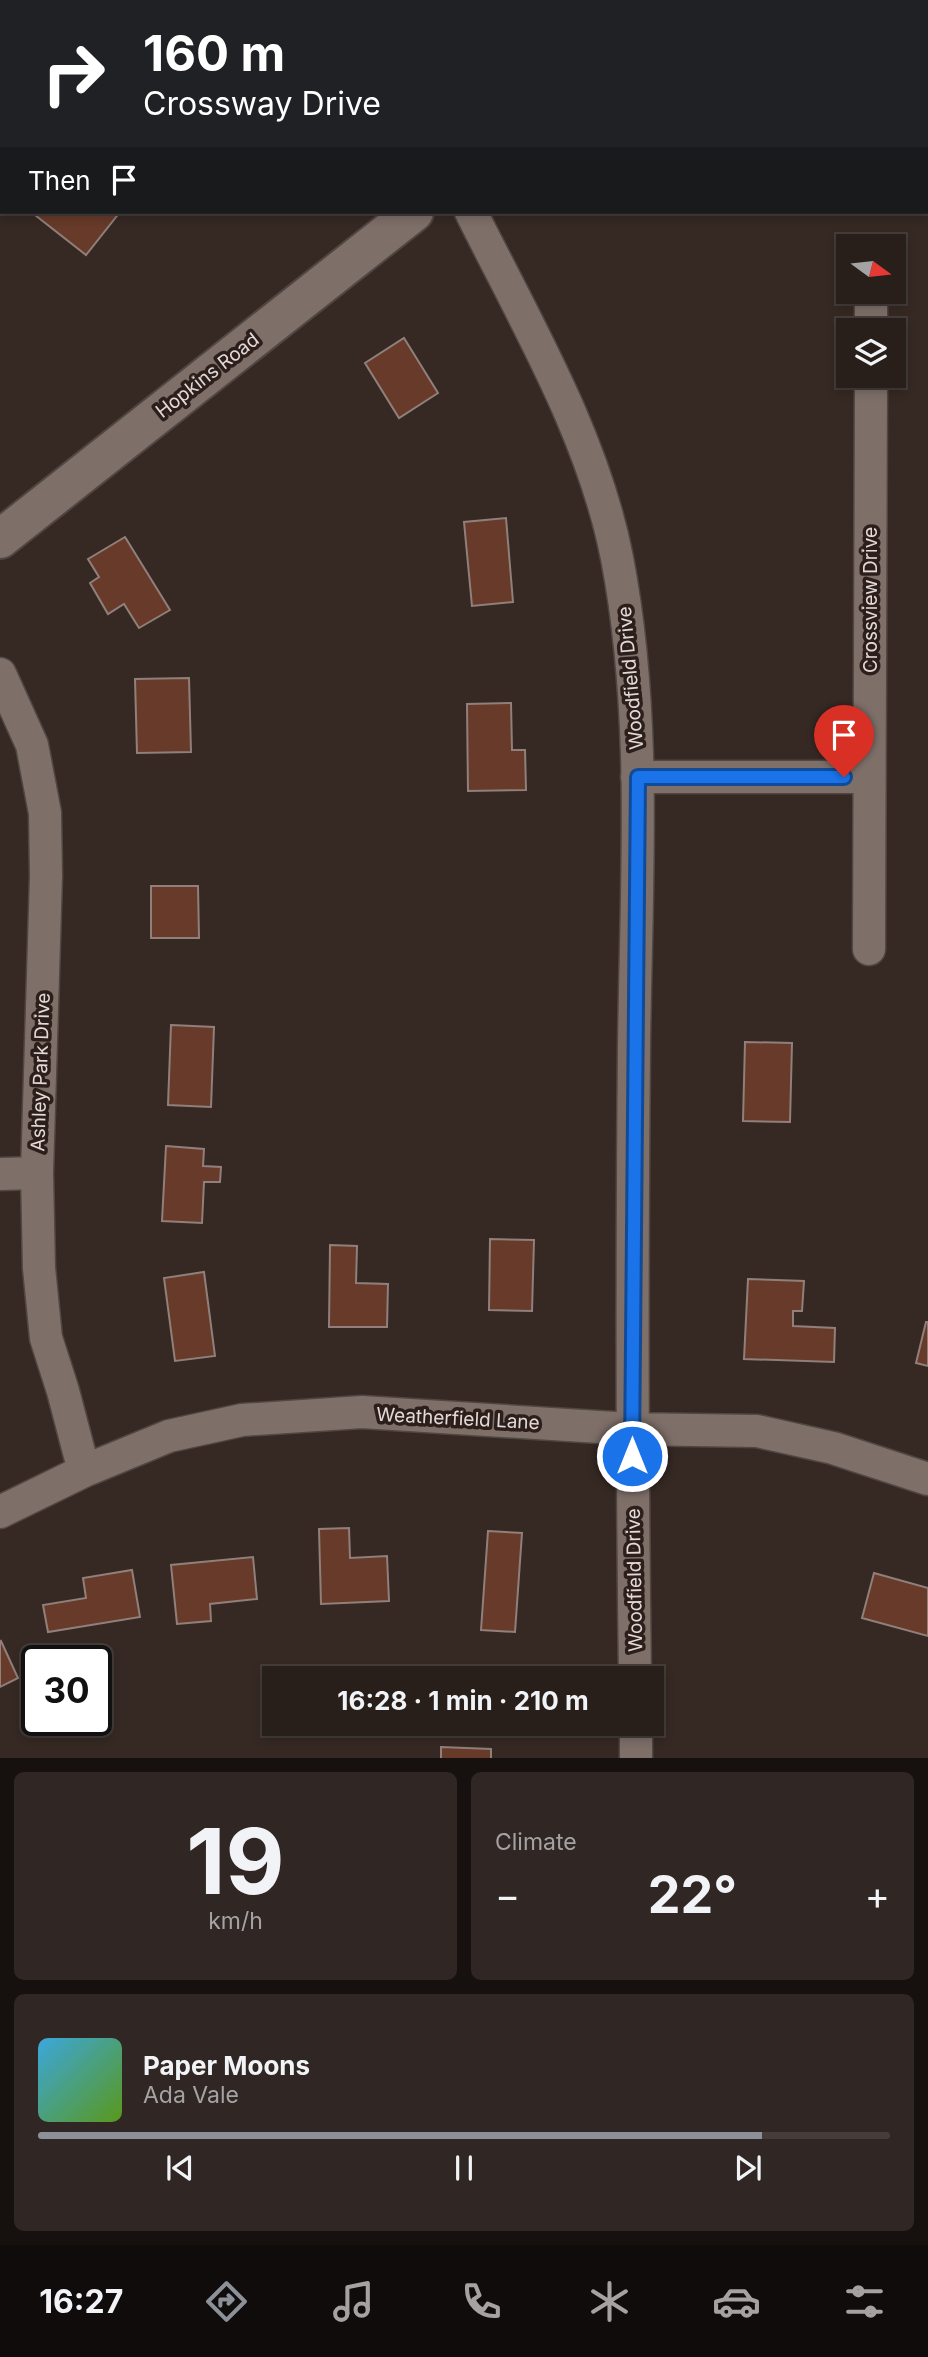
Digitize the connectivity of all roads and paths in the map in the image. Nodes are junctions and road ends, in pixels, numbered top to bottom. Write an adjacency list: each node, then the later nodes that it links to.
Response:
1 (411, 214): 4 (main road, Hopkins Road)
2 (472, 214): 6 (street, Woodfield Drive)
3 (871, 388): 7 (street, Crossview Drive)
4 (0, 539)
5 (0, 674): 9 (street, Ashley Park Drive)
6 (638, 777): 7 (street); 11 (street, Woodfield Drive)
7 (869, 777): 8 (street, Crossview Drive)
8 (869, 949)
9 (37, 1173): 10 (street); 12 (street, Ashley Park Drive)
10 (0, 1174)
11 (631, 1429): 12 (street, Weatherfield Lane); 13 (street, Weatherfield Lane); 15 (street, Woodfield Drive)
12 (84, 1471): 14 (street, Weatherfield Lane)
13 (928, 1479)
14 (0, 1512)
15 (635, 1666)
16 (636, 1736): 17 (street)
17 (636, 1758)

